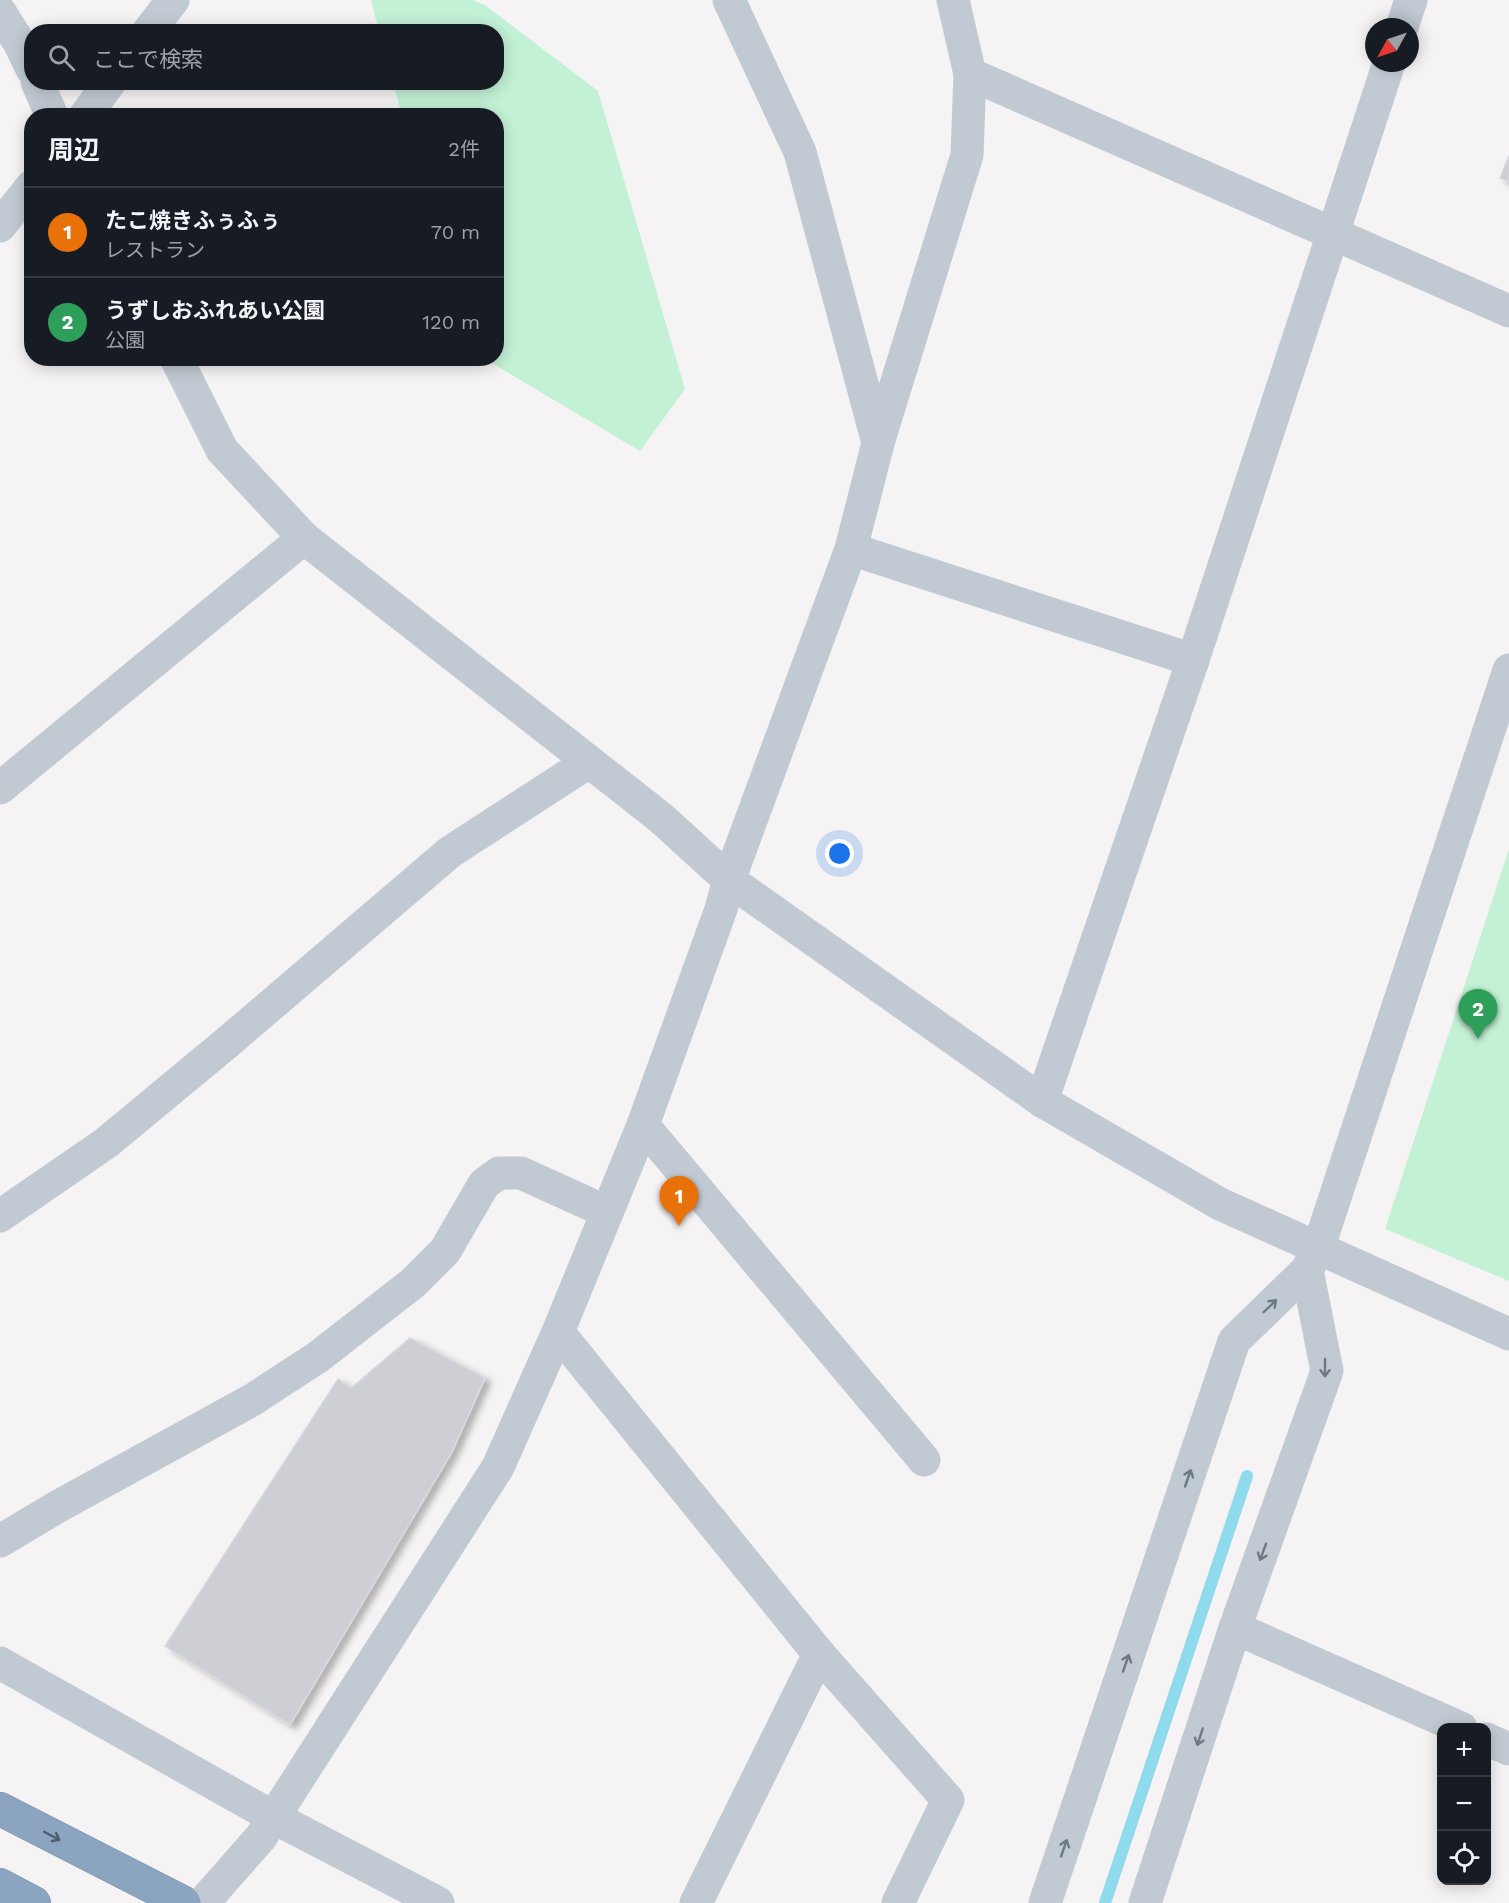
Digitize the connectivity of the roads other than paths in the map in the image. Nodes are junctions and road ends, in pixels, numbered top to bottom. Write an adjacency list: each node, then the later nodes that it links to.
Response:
1 (173, 0): 7 (street)
2 (729, 0): 20 (street)
3 (953, 0): 10 (street)
4 (1411, 0): 6 (street)
5 (0, 12): 8 (street)
6 (1405, 18)
7 (154, 24)
8 (24, 52)
9 (1386, 72): 17 (street)
10 (970, 74): 17 (street); 20 (street)
11 (41, 90): 13 (street)
12 (104, 90): 14 (street)
13 (48, 108)
14 (91, 108)
15 (24, 196): 16 (street)
16 (0, 226)
17 (1332, 233): 18 (street); 23 (street)
18 (1509, 311)
19 (180, 366): 21 (street)
20 (878, 443): 22 (street)
21 (304, 538): 25 (street); 26 (street)
22 (851, 549): 23 (street); 27 (street)
23 (1193, 660): 28 (street)
24 (1509, 670): 32 (street)
25 (589, 762): 27 (street); 31 (street)
26 (0, 788)
27 (729, 880): 28 (street); 29 (street)
28 (1042, 1101): 32 (street)
29 (642, 1125): 30 (street); 35 (street)
30 (607, 1212): 33 (street); 36 (street)
31 (0, 1216)
32 (1312, 1259): 34 (street); 37 (street, one-way to 37); 52 (street, one-way to 32)
33 (558, 1332): 38 (street); 44 (street)
34 (1509, 1334)
35 (924, 1460)
36 (0, 1541)
37 (1235, 1628): 40 (street); 53 (street, one-way to 53)
38 (819, 1654): 50 (street); 51 (street)
39 (0, 1663): 44 (street)
40 (1450, 1723)
41 (1491, 1741): 42 (street)
42 (1509, 1749)
43 (0, 1809): 47 (highway, one-way to 47)
44 (273, 1817): 48 (street); 49 (street)
45 (0, 1885): 46 (highway)
46 (34, 1903)
47 (184, 1903)
48 (203, 1903)
49 (438, 1903)
50 (696, 1903)
51 (898, 1903)
52 (1045, 1903)
53 (1145, 1903)

